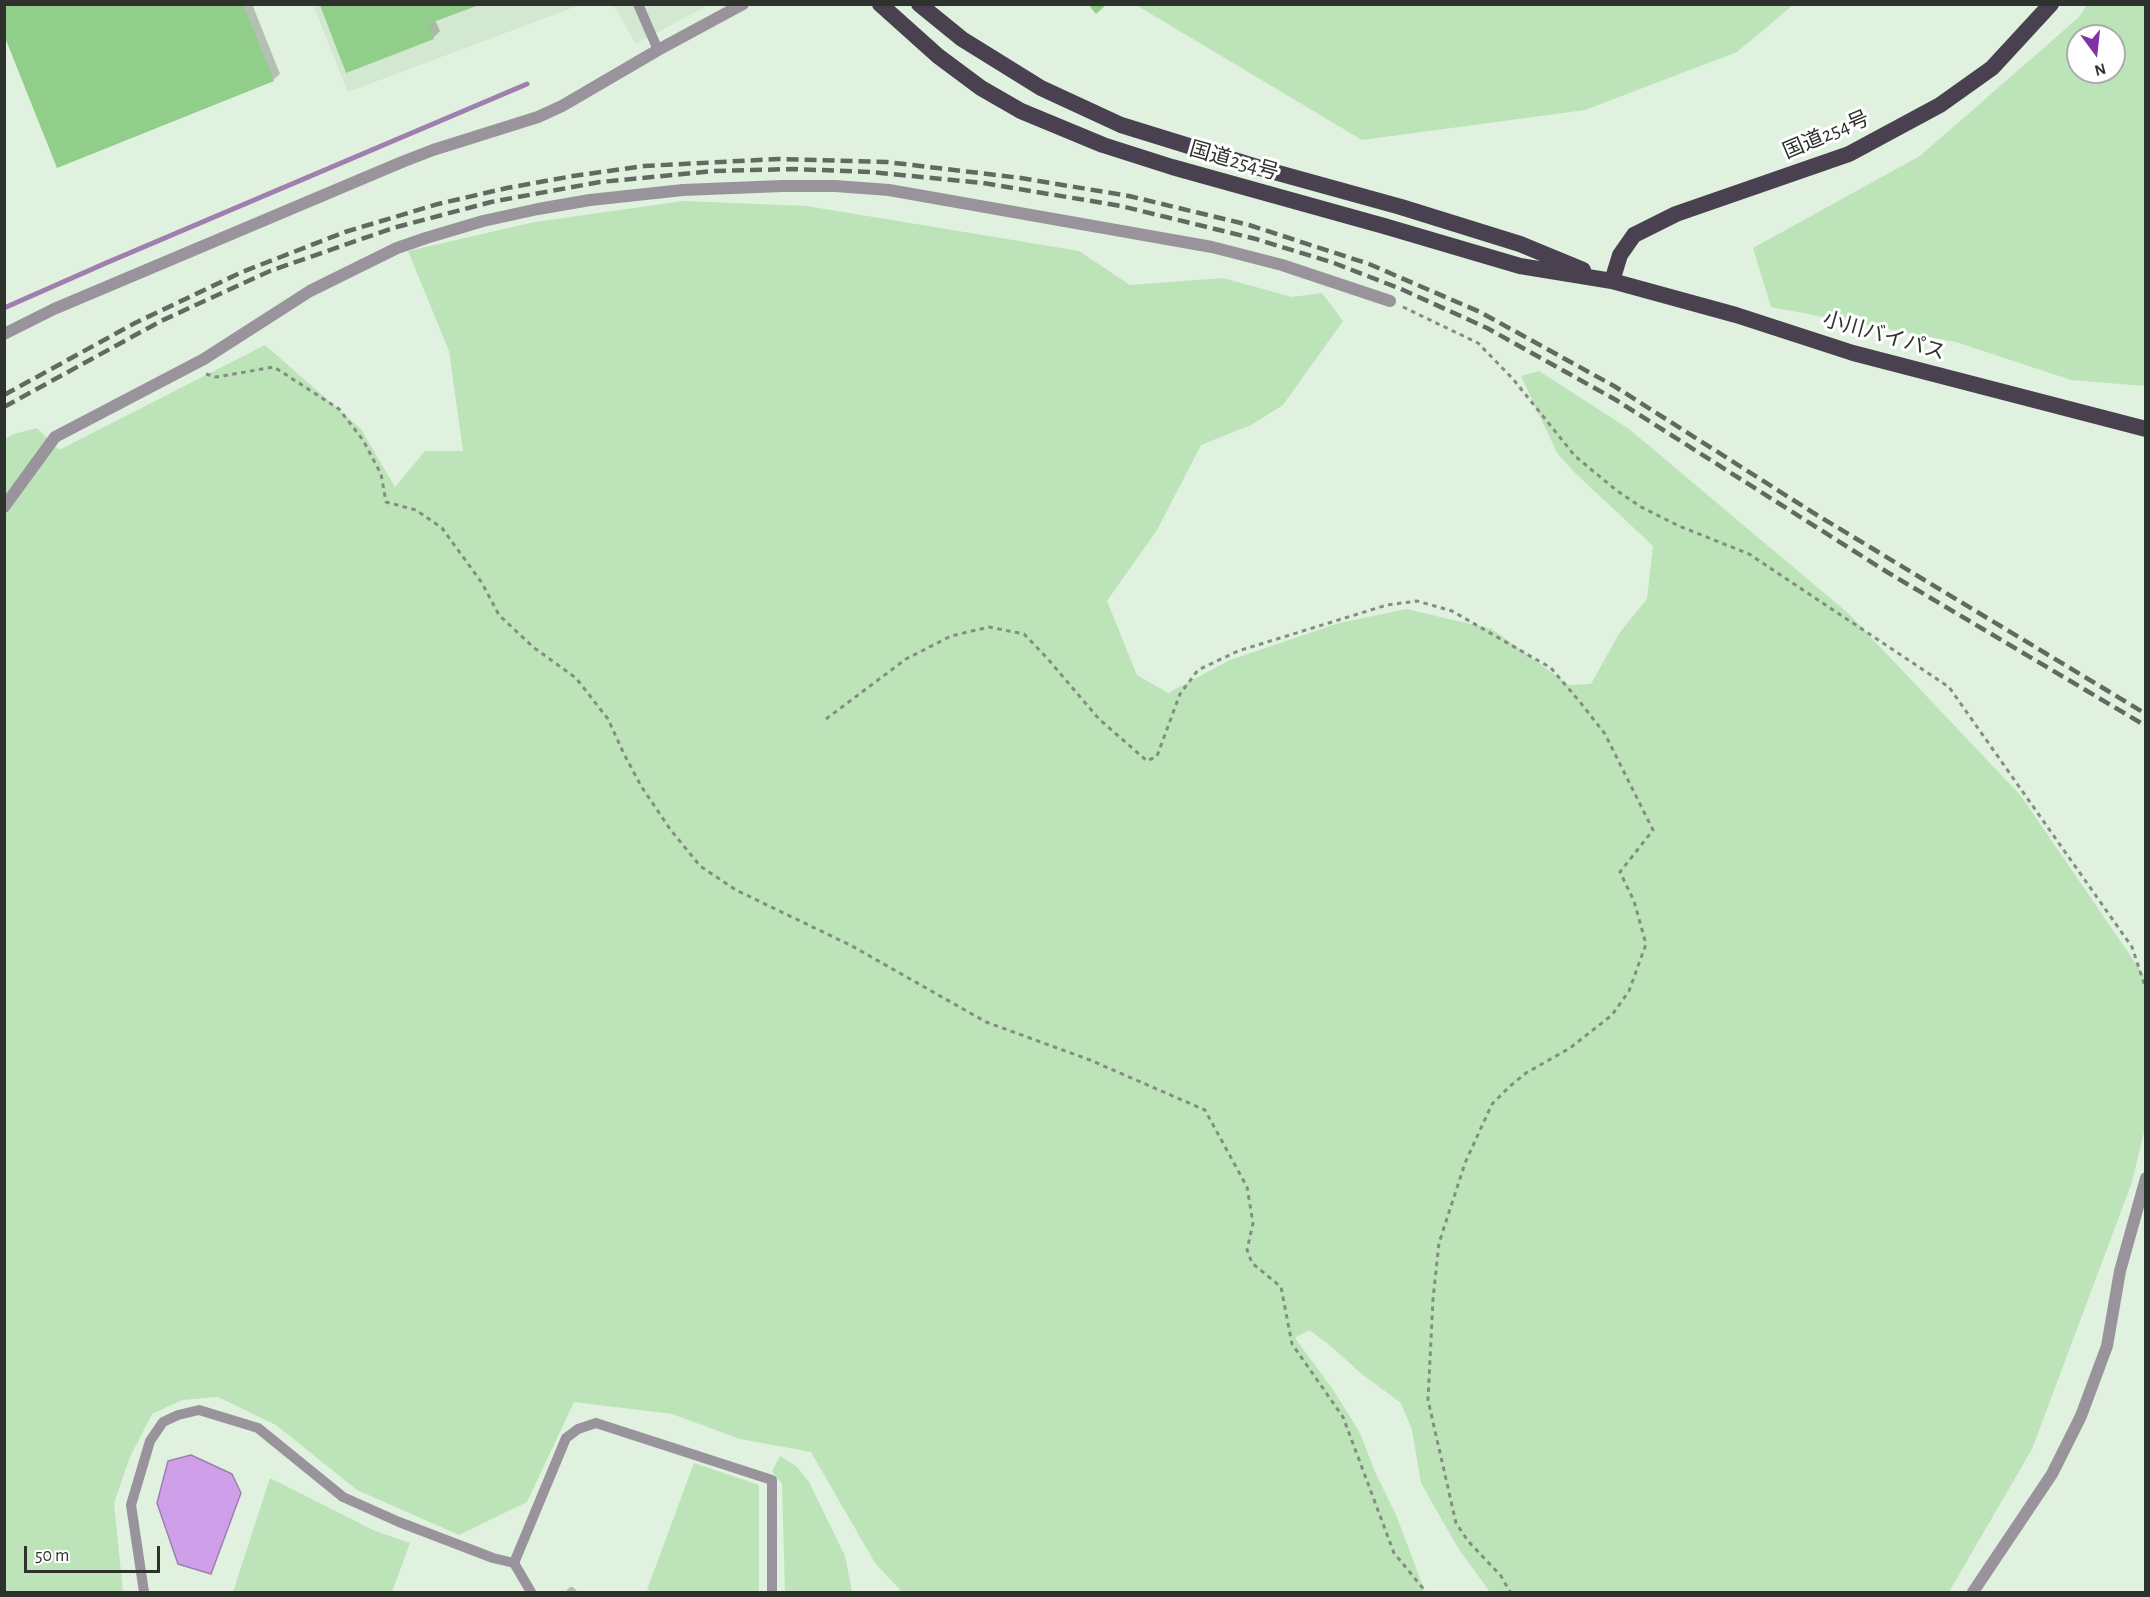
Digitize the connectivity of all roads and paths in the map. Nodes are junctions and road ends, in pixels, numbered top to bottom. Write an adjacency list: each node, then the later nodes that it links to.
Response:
1 (638, 4): 6 (lane)
2 (743, 4): 6 (street)
3 (880, 4): 7 (highway, 国道254号)
4 (919, 4): 7 (highway, 国道254号)
5 (2051, 4): 7 (highway, 国道254号)
6 (658, 50): 9 (street)
7 (1612, 281): 11 (highway, 小川バイパス)
8 (1390, 301): 10 (street); 14 (path)
9 (4, 334)
10 (185, 369): 12 (street); 20 (path)
11 (2145, 429)
12 (4, 507)
13 (826, 719): 21 (path)
14 (2145, 989)
15 (2145, 1178): 22 (street)
16 (514, 1563): 17 (lane); 18 (lane); 19 (lane)
17 (144, 1593)
18 (531, 1593)
19 (772, 1593)
20 (1426, 1593)
21 (1510, 1593)
22 (1973, 1593)

